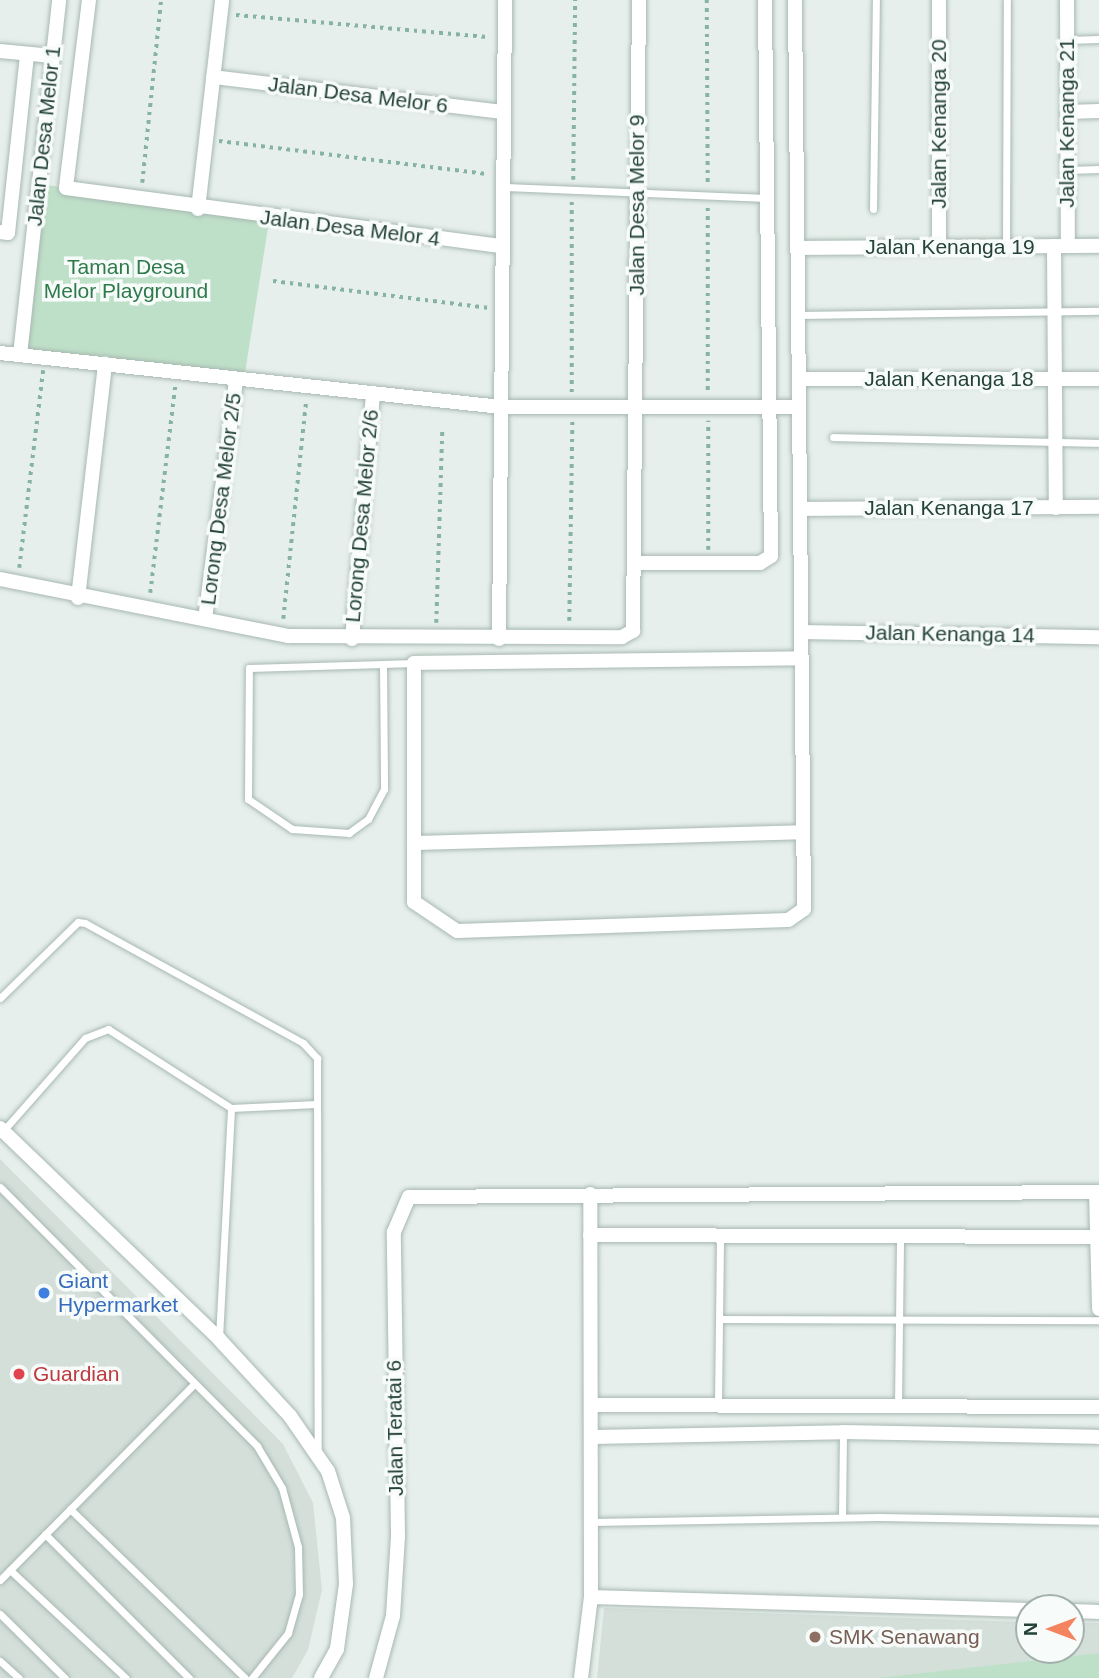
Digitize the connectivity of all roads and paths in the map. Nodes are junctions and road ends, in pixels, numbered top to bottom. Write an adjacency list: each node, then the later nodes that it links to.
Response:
1 (59, 0): 20 (street, Jalan Desa Melor 1)
2 (89, 0): 33 (street, Jalan Desa Melor 4)
3 (160, 0): 33 (path)
4 (505, 0): 15 (street)
5 (575, 0): 29 (path)
6 (639, 0): 30 (street, Jalan Desa Melor 9)
7 (707, 0): 31 (path)
8 (765, 0): 32 (street)
9 (795, 0): 42 (street)
10 (876, 0): 35 (lane)
11 (939, 0): 40 (street, Jalan Kenanga 20)
12 (1007, 0): 41 (lane)
13 (1067, 0): 17 (street, Jalan Kenanga 21)
14 (221, 7): 15 (path); 21 (street)
15 (504, 38): 24 (street)
16 (1099, 39): 17 (lane)
17 (1067, 40): 22 (street, Jalan Kenanga 21)
18 (0, 51): 19 (street)
19 (27, 54): 20 (street); 36 (street)
20 (53, 57): 49 (street, Jalan Desa Melor 1)
21 (213, 77): 24 (street, Jalan Desa Melor 6); 25 (street)
22 (1067, 111): 23 (street); 27 (street, Jalan Kenanga 21)
23 (1099, 111)
24 (504, 112): 28 (street)
25 (206, 139): 28 (path); 34 (street)
26 (1099, 169): 27 (lane)
27 (1067, 170): 38 (street, Jalan Kenanga 21)
28 (503, 181): 29 (lane); 37 (street)
29 (572, 190): 30 (lane); 62 (path)
30 (637, 193): 31 (lane); 64 (street, Jalan Desa Melor 9)
31 (708, 196): 32 (lane); 63 (path)
32 (770, 198): 60 (street)
33 (140, 199): 34 (street, Jalan Desa Melor 4)
34 (198, 209): 37 (street, Jalan Desa Melor 4)
35 (873, 209)
36 (4, 232)
37 (502, 246): 44 (street)
38 (1061, 246): 39 (street, Jalan Kenanga 19); 41 (street, Jalan Kenanga 19); 46 (street, Jalan Kenanga 21)
39 (1099, 246)
40 (939, 247): 41 (street, Jalan Kenanga 19); 42 (street, Jalan Kenanga 19)
41 (1006, 247)
42 (800, 248): 47 (street)
43 (273, 281): 44 (path)
44 (502, 309): 59 (street)
45 (1099, 311): 46 (lane)
46 (1055, 312): 47 (lane); 55 (street, Jalan Kenanga 21)
47 (800, 315): 54 (street)
48 (0, 353): 49 (street)
49 (19, 355): 50 (street)
50 (44, 358): 51 (street); 75 (path)
51 (105, 364): 52 (street); 76 (street)
52 (176, 372): 53 (street); 77 (path)
53 (236, 379): 57 (street); 78 (street, Lorong Desa Melor 2/5)
54 (800, 379): 55 (street, Jalan Kenanga 18); 61 (street)
55 (1055, 379): 56 (street, Jalan Kenanga 18); 68 (street, Jalan Kenanga 21)
56 (1099, 379)
57 (307, 386): 58 (street); 80 (path)
58 (373, 393): 59 (street); 83 (street, Lorong Desa Melor 2/6)
59 (501, 407): 62 (street); 85 (street)
60 (768, 407): 61 (street); 63 (street); 73 (street)
61 (799, 407): 71 (street)
62 (572, 408): 64 (street); 81 (path)
63 (709, 408): 64 (street); 73 (path)
64 (636, 410): 72 (street, Jalan Desa Melor 9)
65 (442, 431): 84 (path)
66 (833, 437): 68 (lane)
67 (1099, 443): 68 (lane)
68 (1056, 444): 70 (street, Jalan Kenanga 21)
69 (1099, 507): 70 (street, Jalan Kenanga 17)
70 (1056, 508): 71 (street, Jalan Kenanga 17)
71 (800, 509): 79 (street)
72 (635, 563): 73 (street); 81 (street, Jalan Desa Melor 9)
73 (708, 563)
74 (0, 579): 75 (street)
75 (18, 583): 76 (street)
76 (78, 598): 77 (street)
77 (148, 609): 78 (street)
78 (205, 619): 80 (street)
79 (801, 632): 82 (street, Jalan Kenanga 14); 86 (street)
80 (281, 635): 83 (street)
81 (568, 637): 85 (street)
82 (1099, 637)
83 (352, 639): 84 (street)
84 (435, 639): 85 (street)
85 (499, 639)
86 (800, 657): 87 (street); 89 (street)
87 (414, 663): 88 (lane); 90 (street)
88 (383, 664): 88 (lane)
89 (803, 832): 90 (street); 90 (street)
90 (414, 843)
91 (0, 998): 92 (lane)
92 (316, 1104): 93 (lane); 115 (lane)
93 (231, 1108): 94 (lane); 106 (lane)
94 (2, 1129): 106 (street)
95 (0, 1187): 107 (lane)
96 (1098, 1192): 97 (street); 101 (street)
97 (590, 1194): 100 (street); 134 (street, Jalan Teratai 6)
98 (900, 1233): 99 (street); 101 (street); 103 (lane)
99 (720, 1234): 100 (street); 104 (lane)
100 (590, 1235): 109 (street)
101 (1097, 1237): 102 (street)
102 (1099, 1309)
103 (898, 1315): 104 (lane); 105 (lane); 110 (lane)
104 (720, 1319): 108 (lane)
105 (1099, 1320)
106 (219, 1339): 115 (street)
107 (192, 1386): 116 (lane); 132 (lane)
108 (718, 1404): 109 (street); 110 (street)
109 (592, 1405): 113 (street)
110 (898, 1406): 111 (street)
111 (1099, 1407)
112 (843, 1432): 113 (street); 114 (street); 117 (lane)
113 (592, 1437): 119 (street)
114 (1099, 1437)
115 (317, 1456): 133 (street)
116 (70, 1509): 120 (lane); 131 (lane)
117 (842, 1517): 118 (lane); 119 (lane)
118 (1099, 1521)
119 (591, 1522): 123 (street)
120 (45, 1534): 121 (lane); 130 (lane)
121 (10, 1570): 122 (lane); 129 (lane)
122 (0, 1580)
123 (592, 1597): 124 (street); 135 (street)
124 (1015, 1610)
125 (0, 1614): 128 (lane)
126 (0, 1661): 127 (lane)
127 (19, 1678)
128 (65, 1678)
129 (126, 1678)
130 (189, 1678)
131 (245, 1678)
132 (252, 1678)
133 (321, 1678)
134 (376, 1678)
135 (581, 1678)

